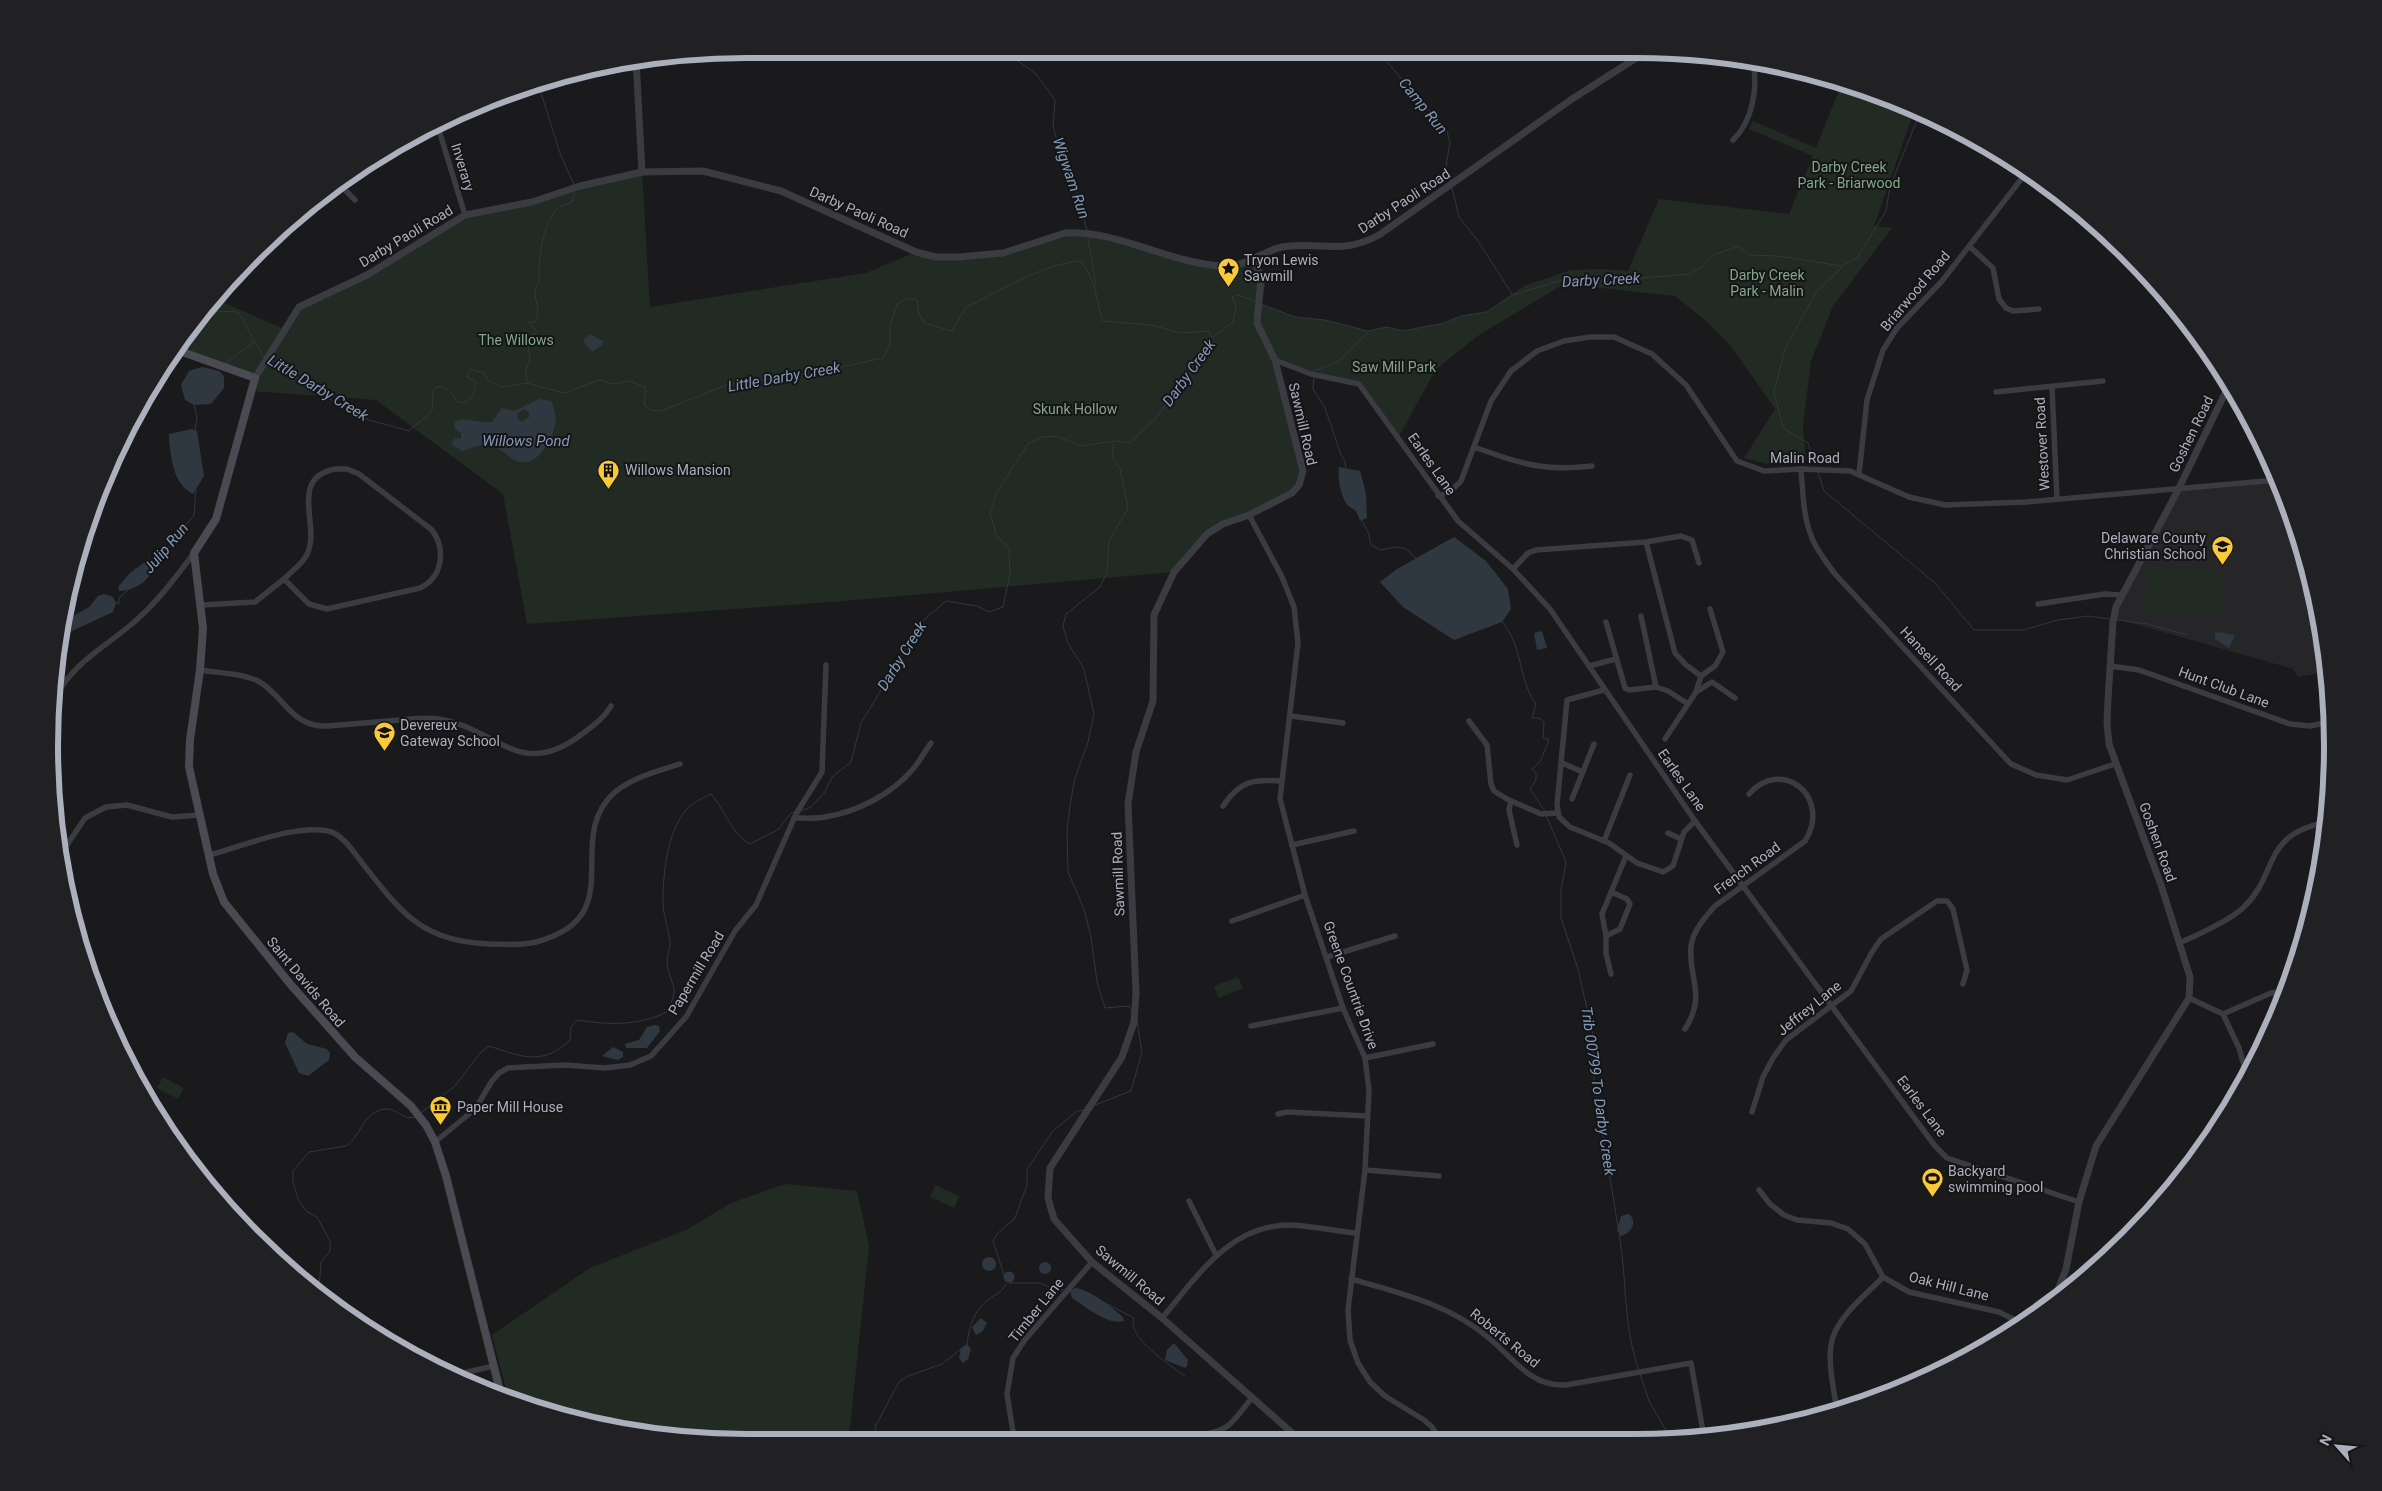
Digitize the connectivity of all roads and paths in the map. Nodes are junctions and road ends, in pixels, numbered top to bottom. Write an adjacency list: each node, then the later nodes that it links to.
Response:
1 (1636, 58): 12 (street, Darby Paoli Road)
2 (636, 66): 6 (street)
3 (1753, 68): 5 (street)
4 (439, 129): 10 (street, Inverary)
5 (1733, 140)
6 (642, 172): 10 (street, Darby Paoli Road); 12 (street, Darby Paoli Road)
7 (2023, 176): 11 (street, Briarwood Road)
8 (343, 188): 9 (street)
9 (355, 200)
10 (465, 215): 16 (street, Darby Paoli Road)
11 (1969, 246): 13 (street); 24 (street, Briarwood Road)
12 (1254, 259): 15 (street, Sawmill Road)
13 (2040, 309)
14 (181, 352): 16 (main road)
15 (1275, 360): 27 (street, Earles Lane); 29 (street, Sawmill Road)
16 (255, 378): 31 (main road, Darby Paoli Road)
17 (2103, 381): 18 (street)
18 (2052, 388): 19 (street); 28 (street, Westover Road)
19 (1996, 392)
20 (2226, 392): 26 (street, Goshen Road)
21 (1474, 447): 22 (street); 23 (street, Malin Road); 27 (street, Malin Road)
22 (1592, 466)
23 (1801, 469): 24 (street, Malin Road); 63 (street, Hansell Road)
24 (1859, 474): 28 (street, Malin Road)
25 (2271, 481): 26 (street, Malin Road)
26 (2178, 490): 28 (street, Malin Road); 35 (street, Goshen Road)
27 (1438, 496): 33 (street, Earles Lane)
28 (2057, 499)
29 (1249, 515): 54 (street, Greene Countrie Drive); 116 (street, Sawmill Road)
30 (1646, 542): 32 (street); 33 (street); 46 (street)
31 (194, 554): 37 (main road, Saint Davids Road); 47 (street)
32 (1699, 564)
33 (1513, 569): 43 (street, Earles Lane)
34 (284, 579): 34 (street); 37 (street)
35 (2121, 595): 36 (street); 44 (street, Goshen Road)
36 (2038, 604)
37 (202, 605): 45 (main road, Saint Davids Road)
38 (1710, 609): 46 (street)
39 (1640, 616): 48 (street)
40 (1606, 622): 41 (street)
41 (1616, 658): 43 (street); 48 (street)
42 (826, 665): 73 (street, Papermill Road)
43 (1589, 666): 49 (street, Earles Lane)
44 (2110, 666): 57 (street, Hunt Club Lane); 63 (street, Goshen Road)
45 (200, 670): 53 (street); 72 (main road, Saint Davids Road)
46 (1701, 676): 50 (street)
47 (60, 687)
48 (1656, 687): 52 (street)
49 (1604, 690): 61 (street); 74 (street, Earles Lane)
50 (1696, 692): 51 (street); 52 (street)
51 (1735, 698)
52 (1688, 704): 58 (street)
53 (611, 706)
54 (1291, 716): 56 (street); 66 (street, Greene Countrie Drive)
55 (1469, 721): 69 (street)
56 (1343, 723)
57 (2323, 723)
58 (1665, 739)
59 (931, 743): 73 (street)
60 (1594, 744): 64 (street)
61 (1562, 762): 64 (street); 71 (street)
62 (680, 764): 83 (street)
63 (2115, 764): 91 (street, Goshen Road)
64 (1583, 772): 68 (street)
65 (1630, 775): 79 (street)
66 (1281, 781): 70 (street); 80 (street, Greene Countrie Drive)
67 (1749, 794): 85 (street, French Road)
68 (1572, 799)
69 (1511, 801): 71 (street); 81 (street)
70 (1223, 806)
71 (1558, 813): 79 (street)
72 (200, 815): 82 (street); 83 (main road, Saint Davids Road)
73 (795, 816): 108 (street, Papermill Road)
74 (1695, 821): 78 (street); 85 (street, Earles Lane)
75 (2320, 824): 91 (street)
76 (1354, 831): 80 (street)
77 (1668, 833): 78 (street)
78 (1681, 839): 84 (street)
79 (1604, 841): 84 (street)
80 (1292, 845): 87 (street, Greene Countrie Drive)
81 (1517, 845)
82 (65, 848)
83 (210, 855): 108 (main road, Saint Davids Road)
84 (1626, 856): 86 (street)
85 (1744, 887): 97 (street, Earles Lane); 101 (street, French Road)
86 (1611, 892): 90 (street); 90 (street)
87 (1304, 895): 88 (street); 92 (street, Greene Countrie Drive)
88 (1232, 921)
89 (1396, 936): 92 (street)
90 (1606, 936): 93 (street)
91 (2179, 943): 96 (street, Goshen Road)
92 (1327, 957): 98 (street, Greene Countrie Drive)
93 (1611, 974)
94 (1963, 984): 97 (street, Jeffrey Lane)
95 (2279, 992): 99 (street)
96 (2189, 998): 99 (street); 113 (street)
97 (1832, 1006): 105 (street, Jeffrey Lane); 113 (street, Earles Lane)
98 (1343, 1008): 100 (street); 103 (street, Greene Countrie Drive)
99 (2223, 1014): 104 (street)
100 (1251, 1026)
101 (1685, 1029)
102 (1433, 1044): 103 (street)
103 (1365, 1058): 107 (street, Greene Countrie Drive)
104 (2245, 1066)
105 (1752, 1112)
106 (1278, 1114): 107 (street)
107 (1367, 1116): 109 (street, Greene Countrie Drive)
108 (436, 1142): 122 (main road, Saint Davids Road)
109 (1365, 1170): 110 (street); 114 (street, Greene Countrie Drive)
110 (1439, 1176)
111 (1758, 1190): 117 (street)
112 (1189, 1201): 115 (street)
113 (2079, 1202): 119 (street)
114 (1356, 1234): 115 (street); 118 (street, Greene Countrie Drive)
115 (1216, 1255): 120 (street)
116 (1092, 1262): 120 (street, Sawmill Road); 128 (street, Timber Lane)
117 (1883, 1277): 121 (street, Oak Hill Lane); 126 (street)
118 (1351, 1279): 127 (street, Roberts Road); 131 (street, Greene Countrie Drive)
119 (2059, 1288)
120 (1162, 1318): 125 (street, Sawmill Road)
121 (2015, 1320)
122 (494, 1366): 123 (street); 124 (main road, Saint Davids Road)
123 (463, 1373)
124 (499, 1388)
125 (1252, 1398): 129 (street); 130 (street, Sawmill Road)
126 (1835, 1404)
127 (1703, 1430)
128 (1013, 1434)
129 (1197, 1434)
130 (1293, 1434)
131 (1436, 1434)

